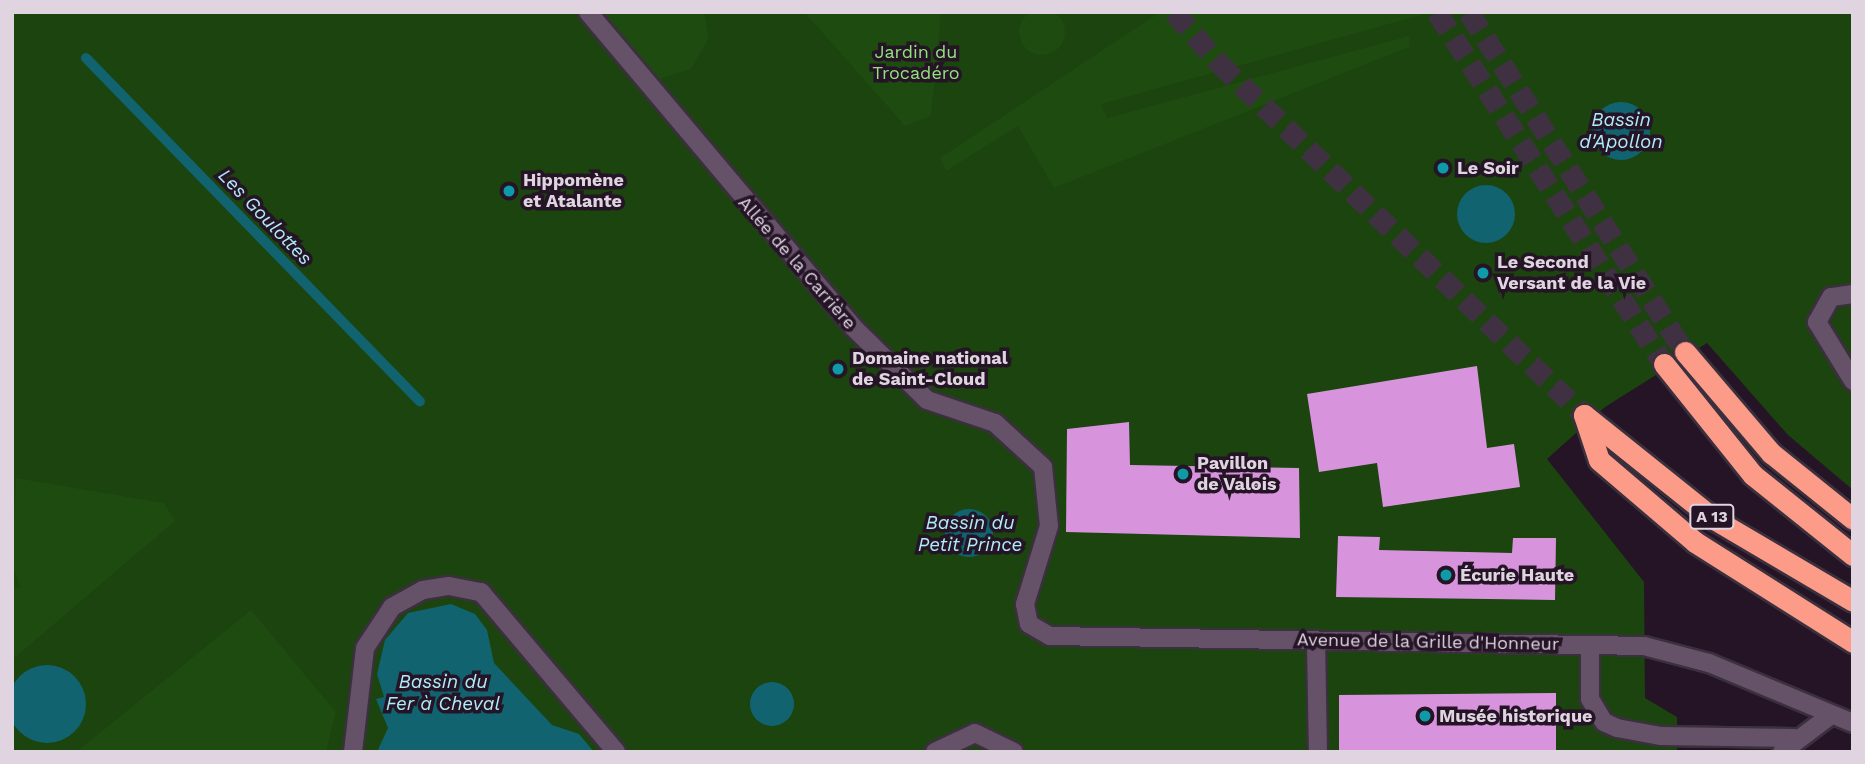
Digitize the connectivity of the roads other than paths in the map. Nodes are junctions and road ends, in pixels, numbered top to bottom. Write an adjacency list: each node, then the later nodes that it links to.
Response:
1 (588, 12): 8 (street, Allée de la Carrière)
2 (1853, 294): 5 (street)
3 (1685, 352): 6 (highway)
4 (1664, 364): 7 (highway)
5 (1853, 381)
6 (1853, 519)
7 (1853, 555)
8 (1028, 587): 10 (street, Avenue de la Grille d'Honneur)
9 (1853, 601): 11 (highway, A 13)
10 (1316, 641): 12 (street, Avenue de la Grille d'Honneur); 20 (street)
11 (1853, 642)
12 (1590, 645): 13 (street, Avenue de la Grille d'Honneur); 15 (street)
13 (1832, 715): 14 (street, Avenue de la Grille d'Honneur); 15 (street)
14 (1853, 723)
15 (1788, 745)
16 (353, 752): 17 (street)
17 (616, 752)
18 (935, 752): 19 (street)
19 (1014, 752)
20 (1318, 752)

